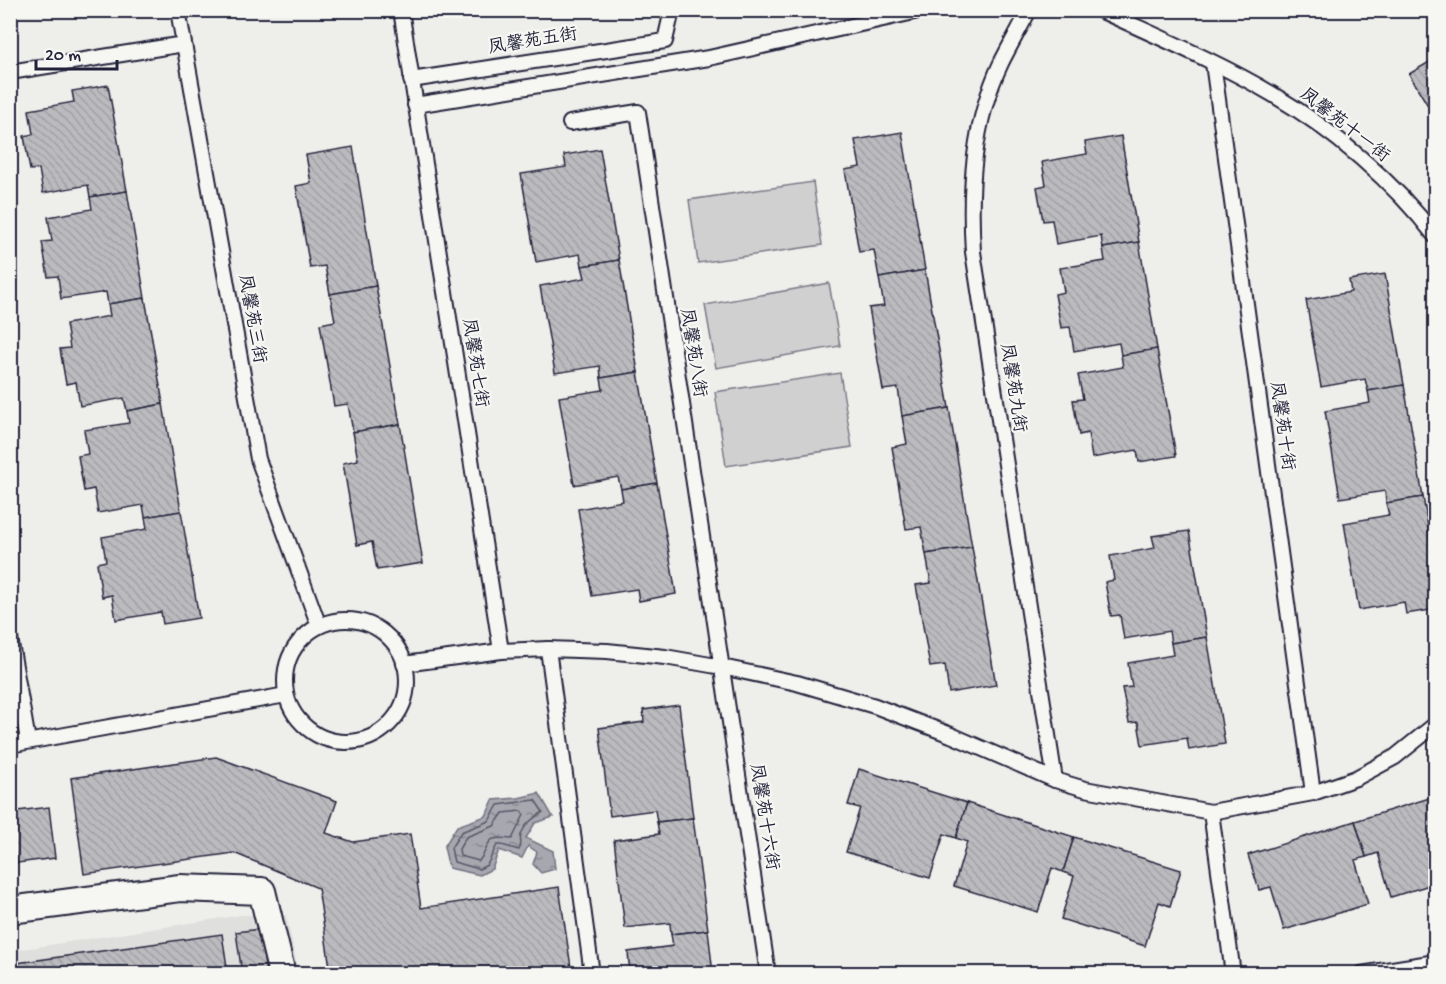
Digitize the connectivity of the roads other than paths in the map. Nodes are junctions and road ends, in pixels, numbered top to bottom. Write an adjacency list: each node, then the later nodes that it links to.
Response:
1 (177, 10): 7 (lane, 凤馨苑三街)
2 (400, 10): 10 (lane, 凤馨苑七街)
3 (672, 10): 10 (lane, 凤馨苑五街)
4 (923, 10): 11 (lane)
5 (1029, 10): 24 (lane, 凤馨苑九街)
6 (1100, 10): 8 (lane, 凤馨苑十一街)
7 (183, 44): 9 (lane); 14 (lane, 凤馨苑三街)
8 (1213, 63): 13 (lane, 凤馨苑十一街); 25 (lane, 凤馨苑十街)
9 (10, 72)
10 (411, 80): 11 (lane, 凤馨苑七街)
11 (416, 105): 17 (lane, 凤馨苑七街)
12 (570, 123): 19 (lane, 凤馨苑八街)
13 (1436, 237)
14 (319, 626): 18 (lane); 20 (lane)
15 (10, 638): 22 (lane)
16 (548, 650): 17 (lane); 19 (lane); 30 (lane)
17 (501, 651): 18 (lane)
18 (404, 664): 20 (lane)
19 (722, 667): 24 (lane); 31 (lane, 凤馨苑十六街)
20 (286, 695): 22 (lane)
21 (1436, 724): 25 (lane)
22 (28, 741): 23 (lane)
23 (10, 745)
24 (1055, 780): 26 (lane)
25 (1313, 794): 26 (lane)
26 (1211, 812): 32 (lane)
27 (10, 910): 29 (street)
28 (1436, 962): 33 (lane)
29 (282, 974)
30 (592, 974)
31 (768, 974)
32 (1233, 974)
33 (1362, 974)

